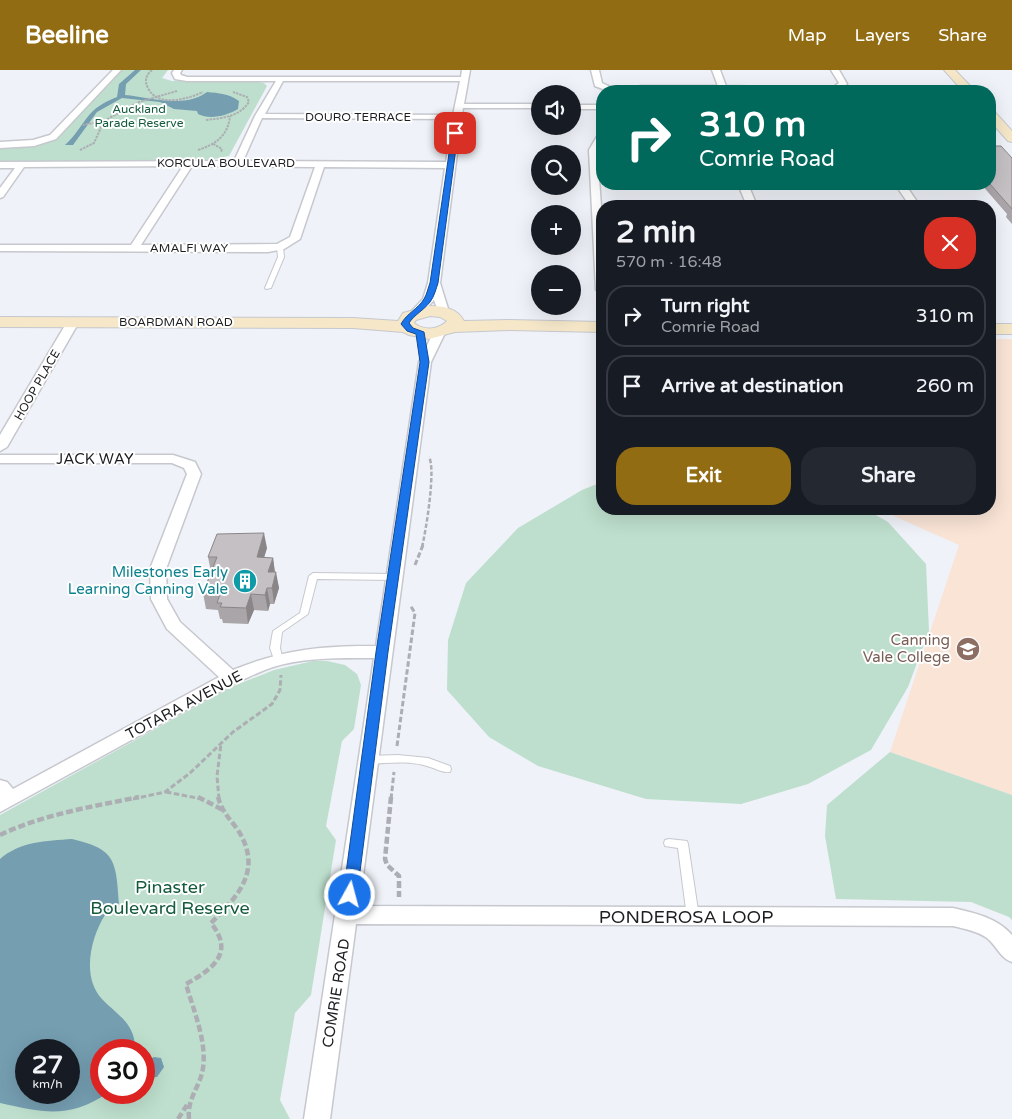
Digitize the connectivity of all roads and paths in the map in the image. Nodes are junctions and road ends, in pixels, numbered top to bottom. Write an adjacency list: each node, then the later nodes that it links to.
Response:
1 (118, 70): 28 (street)
2 (152, 70): 17 (path)
3 (178, 70): 9 (street)
4 (595, 70): 10 (street)
5 (716, 70): 11 (street)
6 (835, 70): 12 (street)
7 (949, 70): 13 (street)
8 (466, 75): 9 (street); 18 (street)
9 (281, 78): 23 (street)
10 (600, 85)
11 (722, 85)
12 (842, 85)
13 (963, 85)
14 (182, 90): 17 (path)
15 (195, 90): 17 (path)
16 (225, 91): 22 (path)
17 (155, 97): 26 (path)
18 (460, 106): 19 (street); 24 (street)
19 (531, 106)
20 (581, 108): 21 (street)
21 (596, 109)
22 (230, 116): 25 (path); 30 (path)
23 (259, 116): 24 (street, DOURO TERRACE); 35 (street)
24 (457, 117): 39 (street)
25 (206, 120)
26 (104, 121): 28 (path); 33 (path)
27 (996, 121): 29 (street)
28 (61, 129): 31 (street)
29 (1012, 138)
30 (215, 144)
31 (0, 145)
32 (596, 145): 41 (street)
33 (75, 152)
34 (189, 163): 35 (street, KORCULA BOULEVARD); 37 (street, KORCULA BOULEVARD); 44 (street)
35 (237, 163): 36 (street, KORCULA BOULEVARD)
36 (321, 163): 39 (street, KORCULA BOULEVARD); 42 (street)
37 (22, 164): 38 (street, KORCULA BOULEVARD); 40 (street)
38 (0, 165)
39 (451, 165): 45 (street)
40 (0, 195)
41 (596, 200)
42 (280, 247): 44 (street, AMALFI WAY); 46 (lane)
43 (0, 248): 44 (street, AMALFI WAY)
44 (134, 248)
45 (434, 283): 49 (street); 50 (street)
46 (268, 288)
47 (0, 322): 48 (street, BOARDMAN ROAD)
48 (74, 322): 49 (street, BOARDMAN ROAD); 53 (street, HOOP PLACE)
49 (413, 322): 50 (street, BOARDMAN ROAD); 52 (street, COMRIE ROAD)
50 (447, 322): 51 (street, BOARDMAN ROAD); 52 (street, COMRIE ROAD)
51 (596, 327)
52 (425, 362): 55 (street, COMRIE ROAD)
53 (0, 447)
54 (0, 459): 58 (street, JACK WAY)
55 (393, 576): 56 (street, COMRIE ROAD); 57 (lane)
56 (382, 652): 57 (street, TOTARA AVENUE); 60 (street, COMRIE ROAD)
57 (280, 664): 58 (street, TOTARA AVENUE); 59 (path)
58 (231, 678): 64 (street, TOTARA AVENUE)
59 (221, 744): 63 (path); 65 (path)
60 (368, 760): 62 (lane); 69 (street, COMRIE ROAD)
61 (394, 769): 68 (path)
62 (446, 769)
63 (165, 792): 65 (path); 66 (path)
64 (3, 797)
65 (222, 810): 72 (path)
66 (0, 836)
67 (669, 843): 70 (lane)
68 (399, 900)
69 (347, 915): 70 (street, PONDEROSA LOOP); 75 (street, COMRIE ROAD)
70 (693, 917): 71 (street, PONDEROSA LOOP)
71 (1012, 952)
72 (188, 1105): 73 (path); 74 (path)
73 (178, 1119)
74 (189, 1119)
75 (316, 1119)

